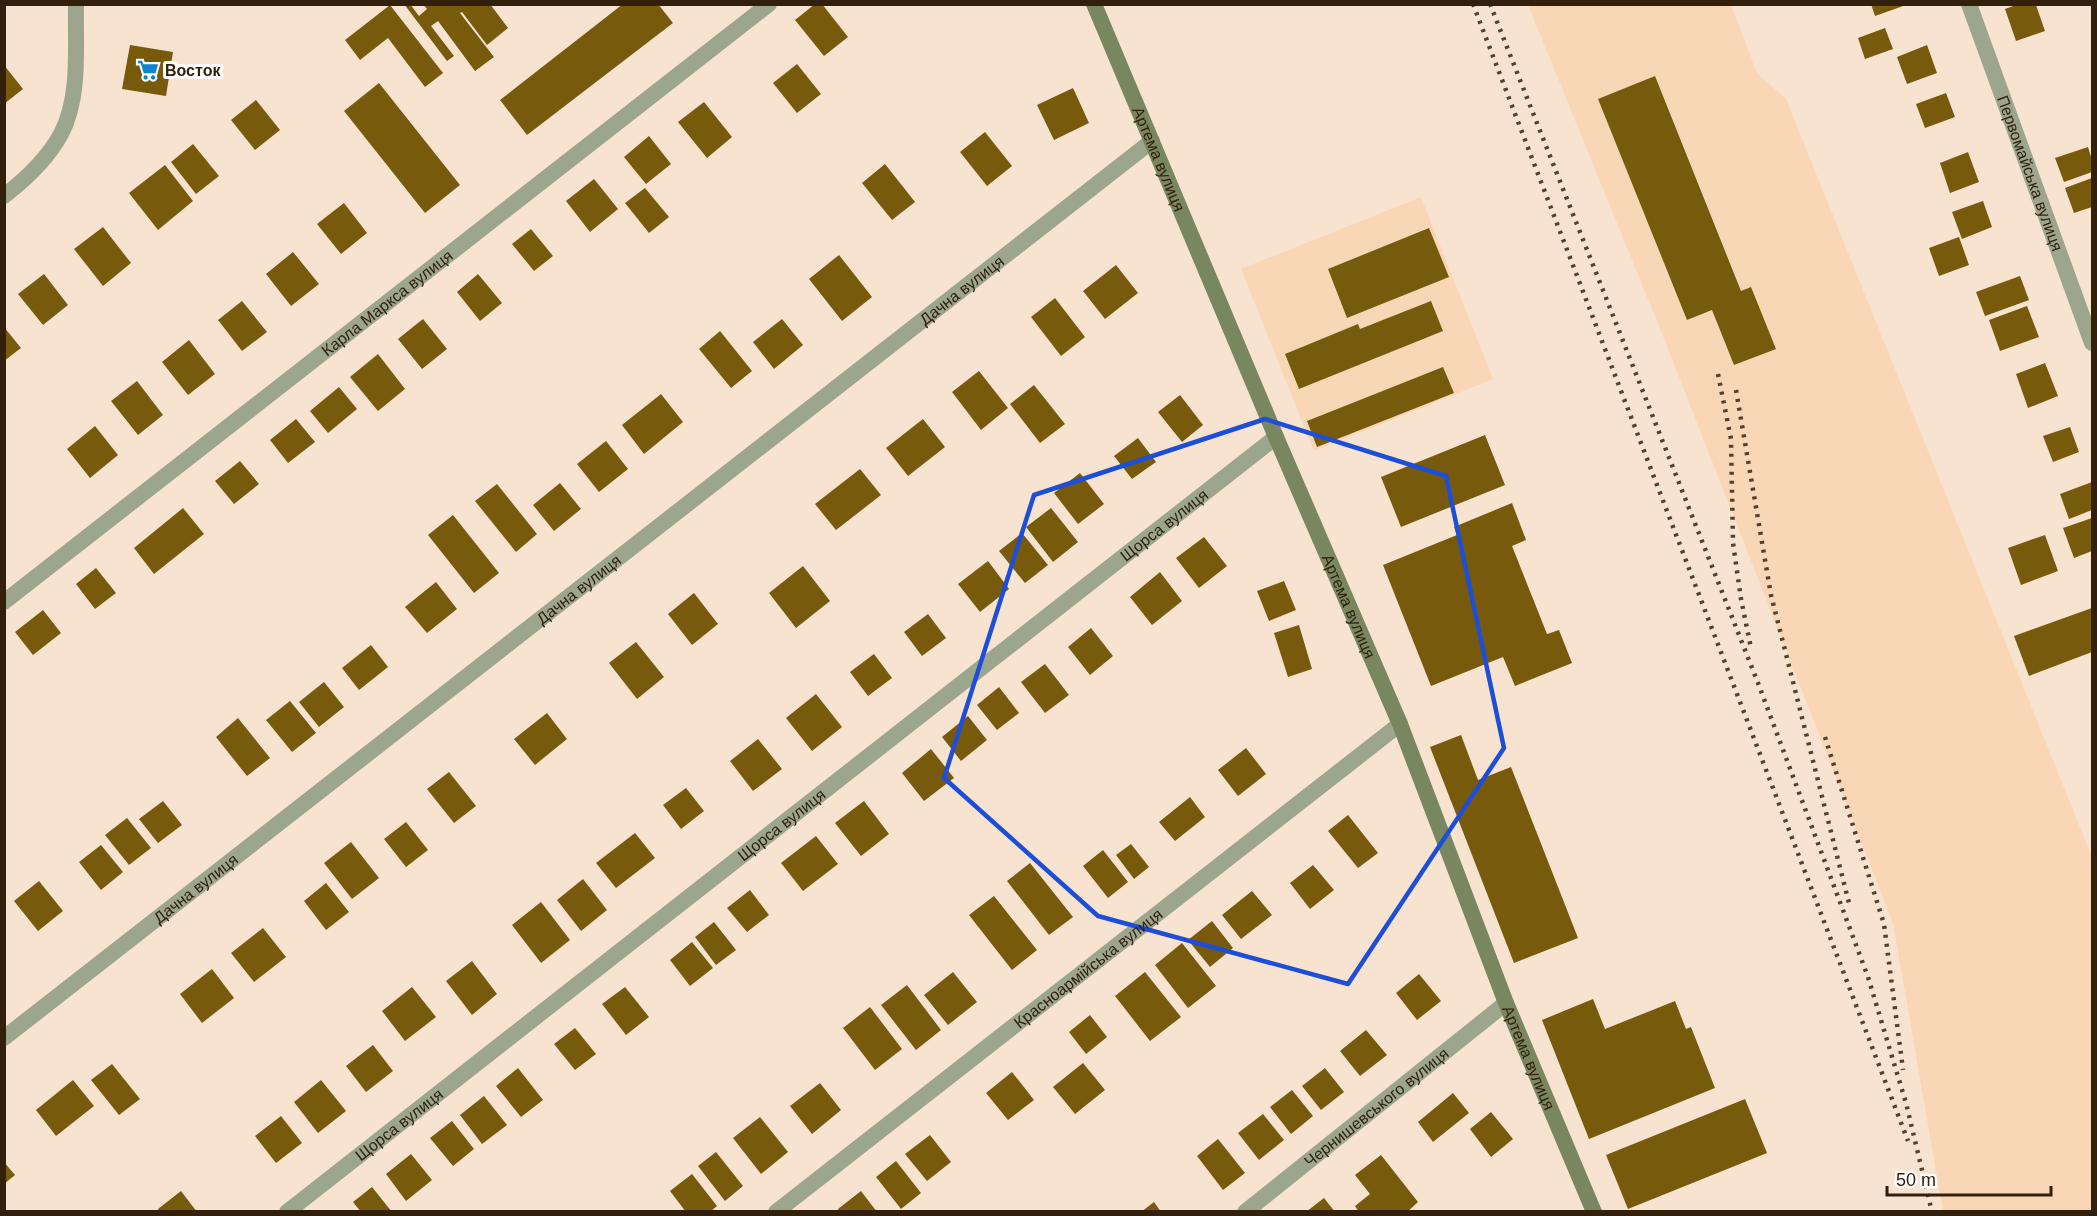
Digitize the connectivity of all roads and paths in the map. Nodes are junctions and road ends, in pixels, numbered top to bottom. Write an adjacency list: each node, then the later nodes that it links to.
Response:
1 (76, 4): 6 (street)
2 (769, 4): 9 (street, Карла Маркса вулиця)
3 (1094, 4): 5 (main road, Артема вулиця)
4 (1969, 4): 7 (street, Первомайська вулиця)
5 (1152, 141): 8 (main road, Артема вулиця); 12 (street, Дачна вулиця)
6 (4, 196)
7 (2092, 343)
8 (1276, 437): 10 (main road, Артема вулиця); 13 (street, Щорса вулиця)
9 (4, 602)
10 (1400, 724): 11 (main road, Артема вулиця); 14 (street, Красноармійська вулиця)
11 (1506, 1003): 15 (street, Чернишевського вулиця); 16 (main road, Артема вулиця)
12 (4, 1038)
13 (287, 1212)
14 (776, 1212)
15 (1245, 1212)
16 (1594, 1212)

